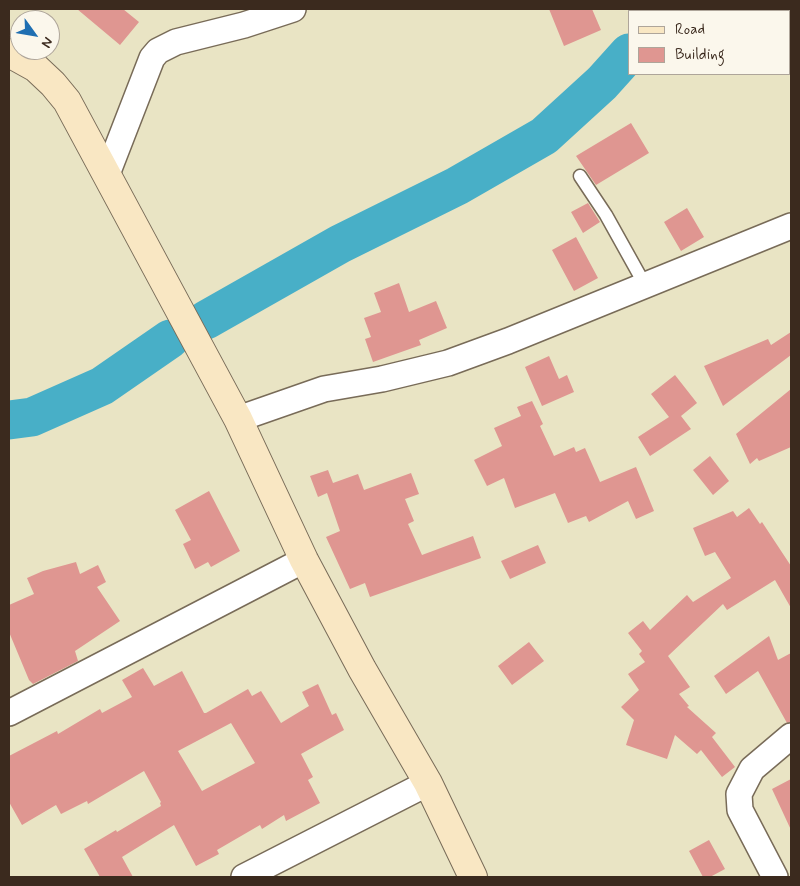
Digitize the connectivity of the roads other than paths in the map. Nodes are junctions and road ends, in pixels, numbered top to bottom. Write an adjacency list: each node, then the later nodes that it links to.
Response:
1 (293, 9): 3 (street)
2 (9, 53): 3 (street)
3 (107, 174): 7 (street)
4 (580, 176): 6 (lane)
5 (791, 226): 6 (street)
6 (645, 285): 7 (street)
7 (238, 419): 8 (street)
8 (304, 560): 9 (street); 11 (street)
9 (9, 713)
10 (791, 736): 14 (street)
11 (428, 782): 12 (street); 13 (street)
12 (244, 877)
13 (473, 877)
14 (775, 877)

